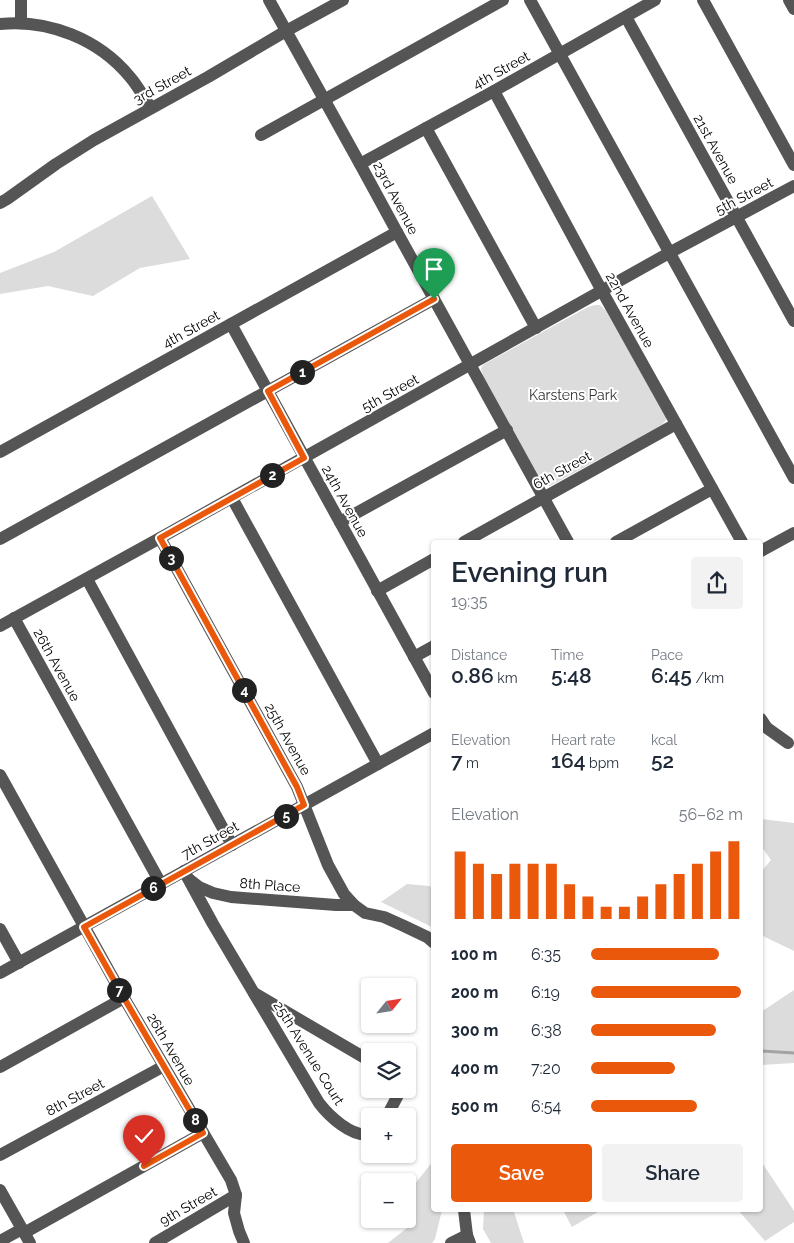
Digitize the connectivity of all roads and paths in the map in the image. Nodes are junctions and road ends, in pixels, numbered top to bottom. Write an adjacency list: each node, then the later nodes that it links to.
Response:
1 (21, 0): 11 (street)
2 (269, 0): 13 (street, 23rd Avenue)
3 (343, 0): 13 (street, 3rd Street)
4 (503, 0): 16 (street)
5 (530, 0): 14 (street)
6 (655, 0): 10 (street, 4th Street)
7 (703, 0): 21 (street)
8 (789, 0): 9 (street)
9 (794, 9)
10 (626, 17): 14 (street, 4th Street); 24 (street, 21st Avenue)
11 (21, 23): 12 (street); 17 (street)
12 (0, 24)
13 (286, 32): 16 (street, 23rd Avenue); 17 (street, 3rd Street)
14 (560, 54): 15 (street, 4th Street); 26 (street)
15 (494, 91): 18 (street, 4th Street); 27 (street, 22nd Avenue)
16 (324, 99): 19 (street); 20 (street, 23rd Avenue)
17 (151, 108): 23 (street, 3rd Street)
18 (426, 128): 20 (street, 4th Street); 31 (street)
19 (261, 135)
20 (360, 164): 25 (street, 23rd Avenue)
21 (794, 165)
22 (794, 186): 24 (street, 5th Street)
23 (0, 203)
24 (737, 218): 26 (street, 5th Street); 29 (street, 21st Avenue)
25 (397, 232): 28 (street, 23rd Avenue); 30 (street, 4th Street)
26 (669, 253): 27 (street, 5th Street); 38 (street)
27 (602, 291): 31 (street, 5th Street); 34 (street, 22nd Avenue)
28 (434, 299): 32 (street, 23rd Avenue); 33 (street)
29 (794, 321)
30 (231, 324): 33 (street, 24th Avenue); 36 (street, 4th Street)
31 (536, 328): 32 (street, 5th Street)
32 (471, 365): 35 (street, 23rd Avenue); 37 (street, 5th Street)
33 (268, 391): 37 (street, 24th Avenue); 45 (street)
34 (676, 424): 39 (street, 22nd Avenue); 41 (street, 6th Street)
35 (507, 430): 41 (street, 23rd Avenue); 42 (street)
36 (0, 452)
37 (304, 458): 40 (street, 5th Street); 42 (street, 24th Avenue)
38 (794, 478)
39 (712, 489): 48 (street); 49 (street, 22nd Avenue)
40 (232, 498): 44 (street, 5th Street); 62 (street)
41 (544, 498): 46 (street, 6th Street); 47 (street, 23rd Avenue)
42 (340, 522): 53 (street, 24th Avenue)
43 (794, 533): 50 (street)
44 (160, 538): 52 (street, 5th Street); 64 (street, 25th Avenue)
45 (0, 539)
46 (468, 540)
47 (567, 540)
48 (620, 540)
49 (741, 540)
50 (763, 550)
51 (431, 561): 53 (street)
52 (87, 579): 54 (street, 5th Street); 65 (street)
53 (378, 591): 57 (street, 24th Avenue)
54 (14, 618): 55 (street, 5th Street); 67 (street, 26th Avenue)
55 (0, 626)
56 (431, 648): 57 (street)
57 (414, 657): 58 (street, 24th Avenue)
58 (431, 688)
59 (763, 722): 61 (street)
60 (431, 735): 62 (street, 7th Street)
61 (788, 743)
62 (378, 764): 64 (street, 7th Street)
63 (0, 775): 69 (street, 26th Avenue)
64 (304, 805): 65 (street, 7th Street); 68 (street, 25th Avenue)
65 (232, 845): 66 (street, 7th Street)
66 (187, 875): 67 (street, 7th Street); 68 (street, 8th Place); 74 (street, 25th Avenue Court)
67 (161, 884): 69 (street, 7th Street)
68 (354, 905): 71 (street, 25th Avenue)
69 (84, 927): 72 (street, 7th Street); 75 (street, 26th Avenue)
70 (0, 929): 72 (street)
71 (431, 940)
72 (18, 963): 73 (street, 7th Street)
73 (0, 973)
74 (254, 993): 76 (street, 25th Avenue Court); 80 (street, 25th Avenue Court)
75 (124, 998): 77 (street, 26th Avenue); 78 (street)
76 (361, 1056)
77 (164, 1066): 79 (street, 26th Avenue); 81 (street, 8th Street)
78 (0, 1067)
79 (203, 1133): 83 (street, 26th Avenue); 85 (street)
80 (361, 1135)
81 (0, 1155)
82 (0, 1190): 85 (street)
83 (236, 1196): 88 (street, 9th Street); 89 (street, 26th Avenue)
84 (464, 1212): 86 (street)
85 (26, 1235): 87 (street)
86 (469, 1239): 90 (street)
87 (0, 1241)
88 (154, 1243)
89 (244, 1243)
90 (451, 1243)

